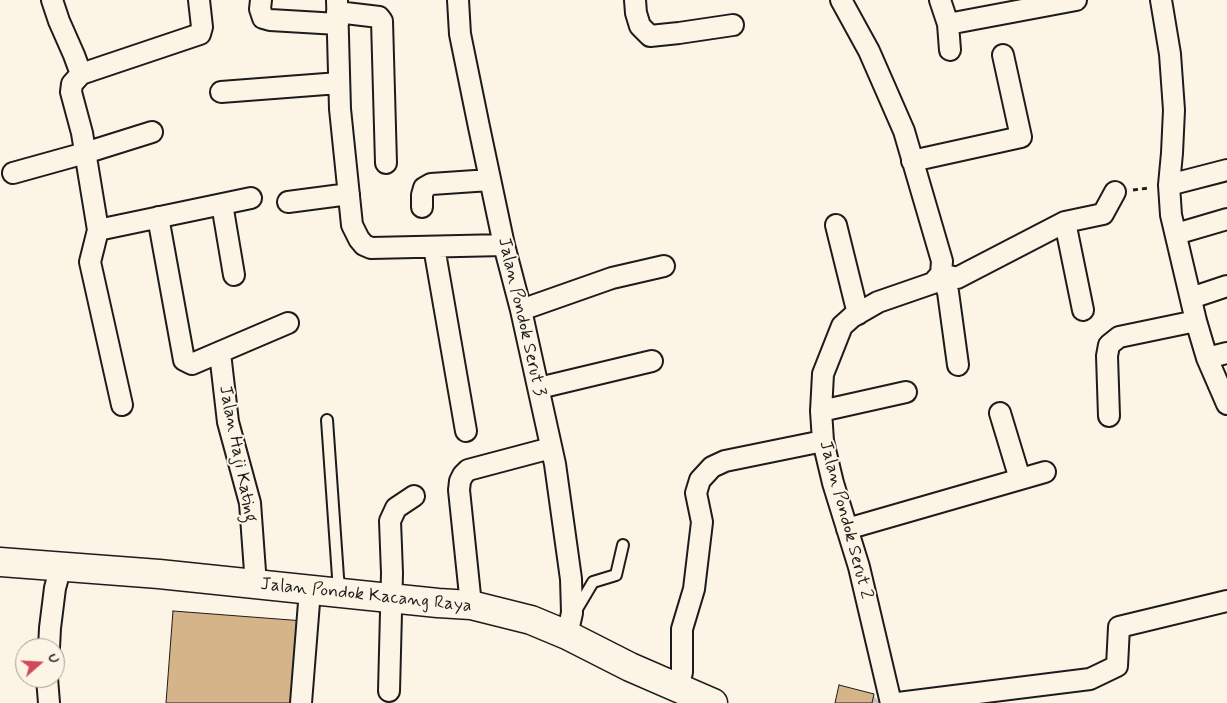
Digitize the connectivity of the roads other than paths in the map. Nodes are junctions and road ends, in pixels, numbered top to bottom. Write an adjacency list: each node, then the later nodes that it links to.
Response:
1 (52, 0): 15 (street)
2 (199, 0): 15 (street)
3 (261, 0): 10 (street)
4 (458, 0): 24 (street, Jalan Pondok Serut 3)
5 (635, 0): 12 (street)
6 (841, 0): 20 (street)
7 (940, 0): 11 (street)
8 (1076, 0): 11 (street)
9 (1161, 0): 25 (street)
10 (337, 12): 16 (street); 21 (street)
11 (948, 24): 13 (street)
12 (733, 25)
13 (950, 50)
14 (1003, 55): 20 (street)
15 (80, 74): 19 (street)
16 (339, 83): 17 (street); 27 (street)
17 (221, 92)
18 (152, 132): 19 (street)
19 (86, 153): 23 (street); 36 (street)
20 (912, 161): 41 (street)
21 (386, 163)
22 (1227, 170): 25 (street)
23 (13, 173)
24 (490, 180): 31 (street); 38 (street, Jalan Pondok Serut 3)
25 (1169, 185): 37 (street)
26 (1115, 192): 34 (street)
27 (349, 194): 29 (street); 39 (street)
28 (251, 198): 30 (street)
29 (288, 202)
30 (222, 204): 32 (street); 42 (street)
31 (422, 207)
32 (158, 217): 36 (street); 51 (street)
33 (1227, 219): 37 (street)
34 (1065, 222): 41 (street); 46 (street)
35 (836, 225): 47 (street)
36 (98, 230): 58 (street)
37 (1176, 234): 44 (street)
38 (504, 245): 39 (street); 45 (street, Jalan Pondok Serut 3)
39 (434, 247): 63 (street)
40 (664, 266): 45 (street)
41 (941, 274): 47 (street, Jalan Pondok Serut 2); 54 (street)
42 (234, 275)
43 (1227, 286): 44 (street)
44 (1191, 298): 48 (street)
45 (521, 310): 55 (street, Jalan Pondok Serut 3)
46 (1083, 310)
47 (858, 314): 59 (street, Jalan Pondok Serut 2)
48 (1196, 321): 52 (street); 61 (street)
49 (288, 323): 51 (street)
50 (1227, 352): 52 (street)
51 (220, 353): 73 (street, Jalan Haji Kating)
52 (1207, 358): 57 (street)
53 (652, 361): 55 (street)
54 (958, 365)
55 (538, 388): 65 (street, Jalan Pondok Serut 3)
56 (906, 392): 59 (street)
57 (1227, 402)
58 (122, 405)
59 (820, 411): 64 (street, Jalan Pondok Serut 2)
60 (1000, 413): 67 (street)
61 (1109, 416)
62 (327, 420): 75 (lane)
63 (466, 431)
64 (823, 441): 69 (street, Jalan Pondok Serut 2); 82 (street)
65 (552, 448): 78 (street); 79 (street, Jalan Pondok Serut 3)
66 (1045, 472): 67 (street)
67 (1020, 479): 69 (street)
68 (414, 496): 76 (street)
69 (847, 529): 87 (street, Jalan Pondok Serut 2)
70 (623, 545): 79 (lane)
71 (0, 562): 72 (main road, Jalan Pondok Kacang Raya)
72 (61, 566): 73 (main road, Jalan Pondok Kacang Raya); 80 (street)
73 (256, 585): 74 (main road, Jalan Pondok Kacang Raya)
74 (310, 590): 75 (main road, Jalan Pondok Kacang Raya); 85 (street)
75 (341, 593): 76 (main road, Jalan Pondok Kacang Raya)
76 (391, 598): 78 (main road, Jalan Pondok Kacang Raya); 83 (street)
77 (1227, 601): 88 (street)
78 (471, 605): 79 (main road, Jalan Pondok Kacang Raya)
79 (569, 624): 82 (main road, Jalan Pondok Kacang Raya)
80 (50, 638)
81 (48, 688): 84 (street)
82 (678, 688): 86 (main road, Jalan Pondok Kacang Raya)
83 (389, 691)
84 (49, 703)
85 (301, 703)
86 (713, 703)
87 (891, 703)
88 (898, 703)

